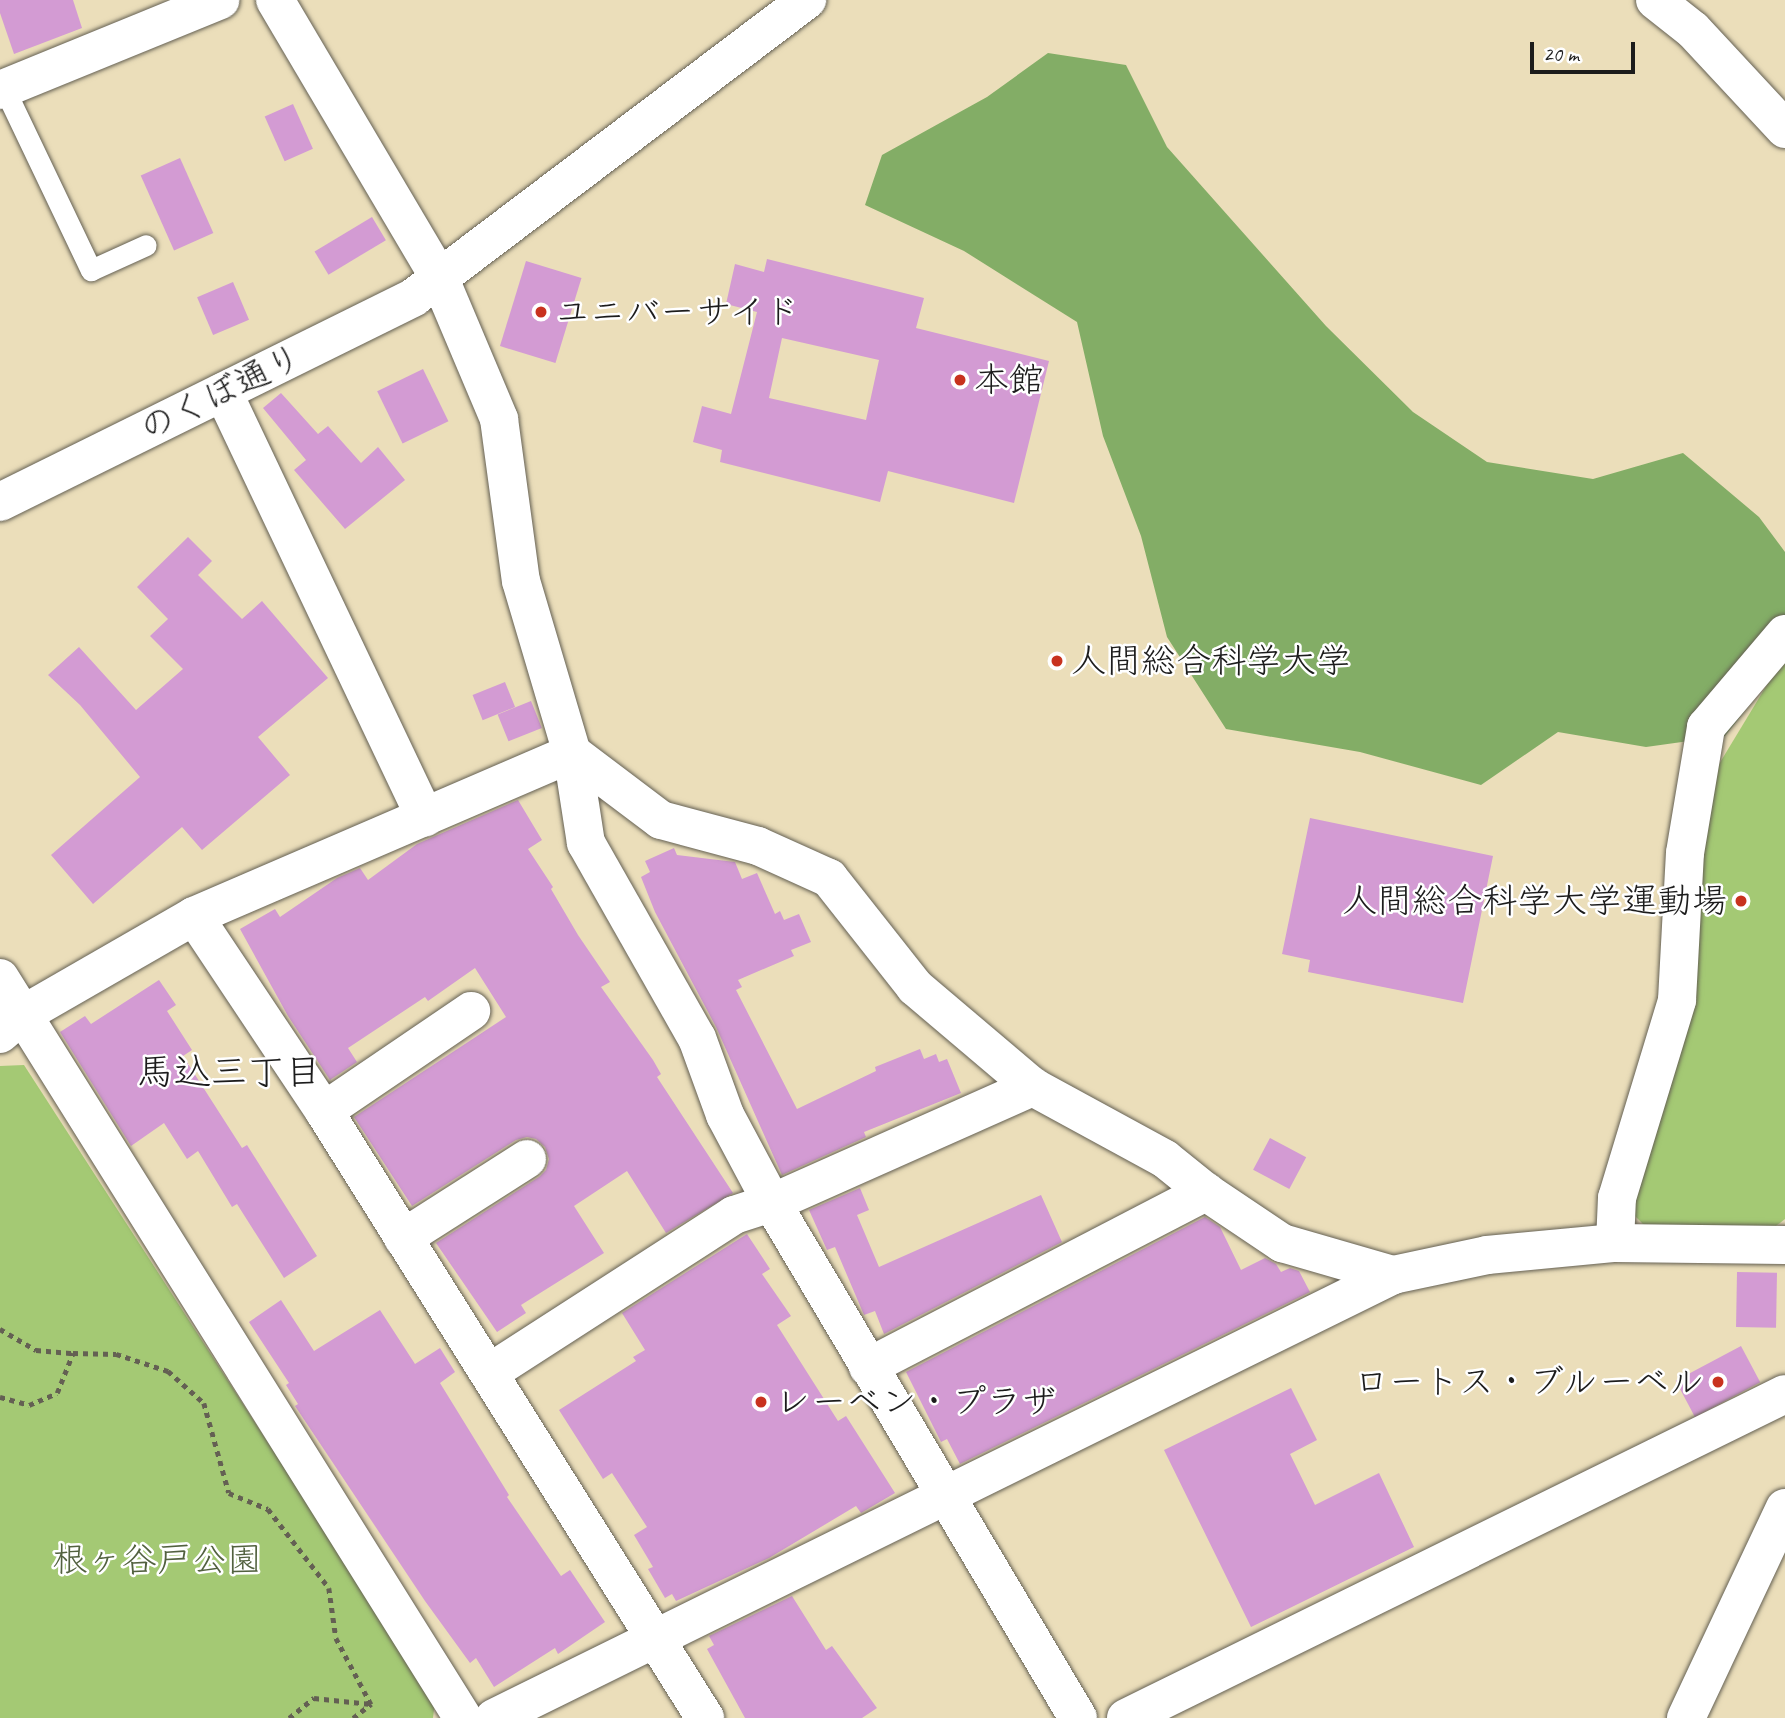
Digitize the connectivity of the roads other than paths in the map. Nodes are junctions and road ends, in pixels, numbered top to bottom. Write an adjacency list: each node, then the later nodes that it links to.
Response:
1 (220, 0): 5 (street)
2 (275, 0): 8 (street)
3 (807, 0): 8 (street, のくぼ通り)
4 (1655, 0): 6 (street)
5 (2, 89): 7 (lane)
6 (1785, 129)
7 (146, 245)
8 (440, 279): 9 (street, のくぼ通り); 12 (street)
9 (223, 392): 10 (street, のくぼ通り); 13 (street)
10 (0, 502)
11 (1785, 634): 24 (street)
12 (572, 753): 13 (street); 18 (street); 22 (street)
13 (425, 817): 14 (street)
14 (194, 916): 17 (street); 19 (street)
15 (0, 978): 17 (street)
16 (471, 1011): 19 (street)
17 (11, 1024): 33 (street)
18 (1033, 1087): 21 (street); 22 (street)
19 (324, 1111): 23 (street)
20 (527, 1159): 23 (street)
21 (1206, 1192): 26 (street); 27 (street)
22 (772, 1203): 27 (street); 28 (street)
23 (403, 1238): 28 (street)
24 (1615, 1243): 25 (street); 26 (street)
25 (1785, 1245)
26 (1393, 1275): 30 (street)
27 (868, 1367): 30 (street)
28 (489, 1373): 32 (street)
29 (1785, 1394): 37 (street)
30 (948, 1495): 32 (street); 36 (street)
31 (1785, 1508): 38 (street)
32 (654, 1639): 34 (street); 35 (street)
33 (463, 1718)
34 (494, 1718)
35 (705, 1718)
36 (1078, 1718)
37 (1126, 1718)
38 (1686, 1718)

